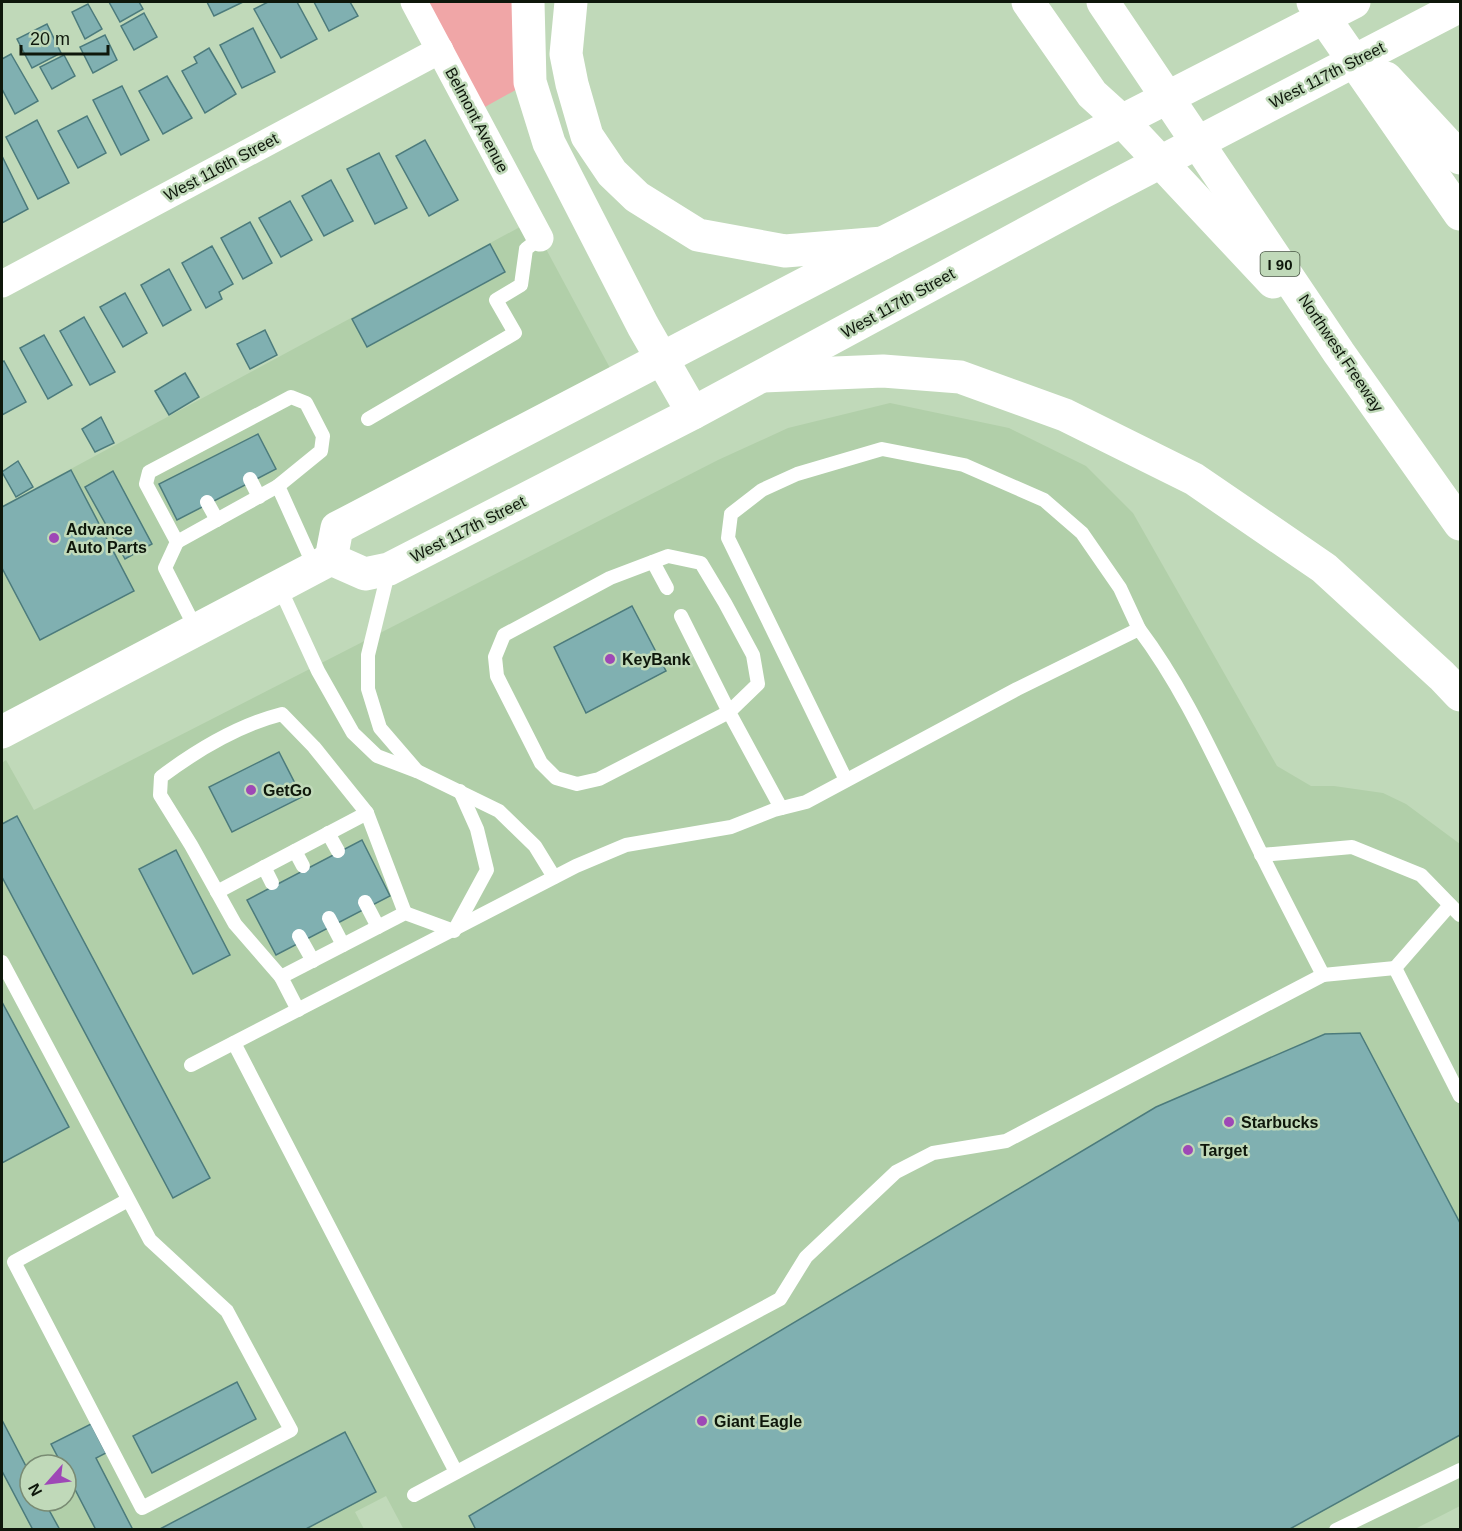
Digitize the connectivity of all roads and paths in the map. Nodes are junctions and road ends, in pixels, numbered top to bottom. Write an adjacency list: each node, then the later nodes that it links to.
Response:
1 (414, 2): 9 (street, Belmont Avenue)
2 (528, 2): 16 (main road)
3 (571, 2): 13 (main road)
4 (1028, 2): 15 (main road)
5 (1103, 2): 15 (main road, Northwest Freeway / I 90)
6 (1314, 2): 10 (main road); 11 (main road)
7 (1354, 2): 13 (main road)
8 (1461, 6): 17 (main road, West 117th Street)
9 (440, 50): 12 (street, Belmont Avenue); 14 (street, West 116th Street)
10 (1461, 158)
11 (1461, 214)
12 (540, 238): 19 (lane)
13 (883, 243): 16 (main road)
14 (2, 284)
15 (1340, 353): 25 (main road, Northwest Freeway / I 90)
16 (662, 358): 18 (main road); 28 (main road)
17 (763, 376): 18 (main road, West 117th Street); 35 (main road)
18 (693, 413): 29 (main road, West 117th Street)
19 (368, 419)
20 (250, 479): 22 (lane)
21 (278, 486): 22 (lane); 26 (lane); 28 (lane)
22 (259, 497): 24 (lane)
23 (207, 502): 24 (lane)
24 (217, 520): 26 (lane)
25 (1461, 524)
26 (177, 542): 34 (lane)
27 (653, 562): 31 (lane); 36 (lane); 36 (lane)
28 (323, 563): 29 (main road, West 117th Street); 30 (main road)
29 (389, 569): 38 (lane)
30 (279, 586): 34 (main road); 38 (lane)
31 (667, 588)
32 (681, 616): 36 (lane)
33 (1139, 629): 39 (lane); 39 (lane); 46 (lane)
34 (196, 630): 37 (main road)
35 (1461, 695)
36 (729, 712): 41 (lane)
37 (2, 732)
38 (419, 772): 40 (lane)
39 (846, 780): 41 (lane)
40 (460, 791): 49 (lane); 58 (lane)
41 (781, 808): 49 (lane)
42 (367, 813): 43 (lane); 51 (lane); 54 (lane)
43 (328, 833): 44 (lane); 45 (lane)
44 (338, 850)
45 (295, 851): 47 (lane); 48 (lane)
46 (1261, 855): 53 (lane); 64 (lane)
47 (303, 866)
48 (264, 867): 50 (lane); 51 (lane)
49 (554, 877): 58 (lane)
50 (272, 883)
51 (217, 892): 65 (lane)
52 (365, 902): 57 (lane)
53 (1450, 905): 55 (lane); 63 (lane)
54 (405, 913): 57 (lane); 58 (lane)
55 (1461, 915)
56 (329, 918): 60 (lane)
57 (378, 927): 60 (lane)
58 (454, 930): 66 (lane)
59 (299, 936): 61 (lane)
60 (343, 945): 61 (lane)
61 (313, 961): 65 (lane)
62 (2, 962): 70 (lane)
63 (1395, 968): 64 (lane); 69 (lane)
64 (1323, 975): 72 (lane)
65 (281, 978): 66 (lane)
66 (298, 1010): 67 (lane)
67 (234, 1043): 68 (lane); 72 (lane)
68 (191, 1065)
69 (1461, 1096)
70 (128, 1200): 70 (lane)
71 (1461, 1470): 74 (lane)
72 (456, 1472): 73 (lane)
73 (414, 1495)
74 (1336, 1530)

